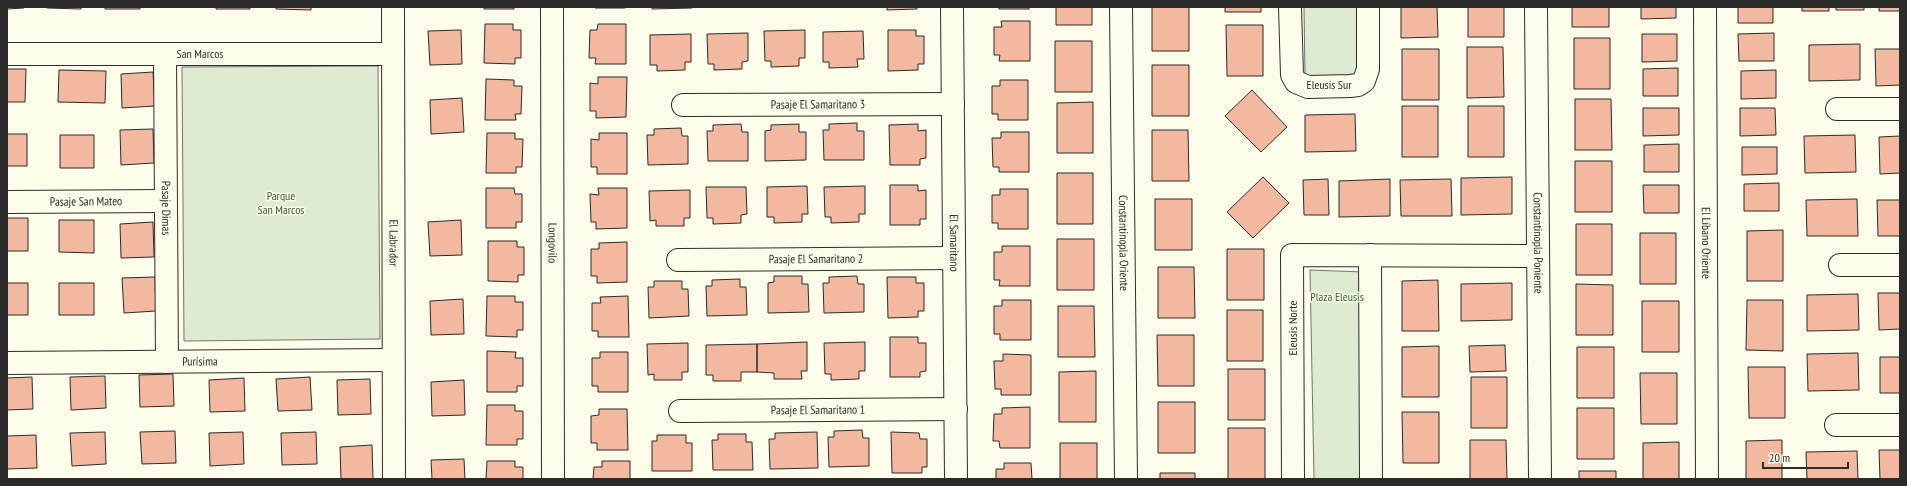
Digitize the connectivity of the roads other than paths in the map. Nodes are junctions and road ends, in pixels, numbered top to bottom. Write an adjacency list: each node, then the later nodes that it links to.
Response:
1 (393, 7): 11 (street, El Labrador)
2 (552, 7): 32 (street, Longovilo)
3 (952, 7): 12 (street, El Samaritano)
4 (1121, 7): 34 (street, Constantinopla Oriente)
5 (1290, 7): 6 (street, Eleusis Sur)
6 (1368, 7)
7 (1536, 7): 19 (street, Constantinopla Poniente)
8 (1705, 7): 38 (street, El Líbano Oriente)
9 (7, 54): 10 (street, San Marcos)
10 (166, 54): 11 (street, San Marcos); 16 (street, Pasaje Dimas)
11 (393, 54): 24 (street, El Labrador)
12 (953, 104): 13 (street, Pasaje El Samaritano 3); 20 (street, El Samaritano)
13 (683, 105)
14 (1837, 109): 15 (street)
15 (1900, 109)
16 (165, 201): 17 (street, Pasaje San Mateo); 25 (street, Pasaje Dimas)
17 (7, 202)
18 (1370, 255): 19 (street, Eleusis Norte); 35 (street, Eleusis Norte); 36 (street)
19 (1538, 256): 37 (street, Constantinopla Poniente)
20 (954, 258): 21 (street, Pasaje El Samaritano 2); 27 (street, El Samaritano)
21 (678, 260)
22 (1840, 265): 23 (street)
23 (1900, 265)
24 (393, 360): 25 (street, Purísima); 31 (street, El Labrador)
25 (167, 362): 26 (street, Purísima)
26 (7, 363)
27 (956, 409): 28 (street, Pasaje El Samaritano 1); 33 (street, El Samaritano)
28 (680, 411)
29 (1836, 425): 30 (street)
30 (1900, 425)
31 (394, 479)
32 (553, 479)
33 (956, 479)
34 (1126, 479)
35 (1293, 479)
36 (1371, 479)
37 (1540, 479)
38 (1707, 479)

